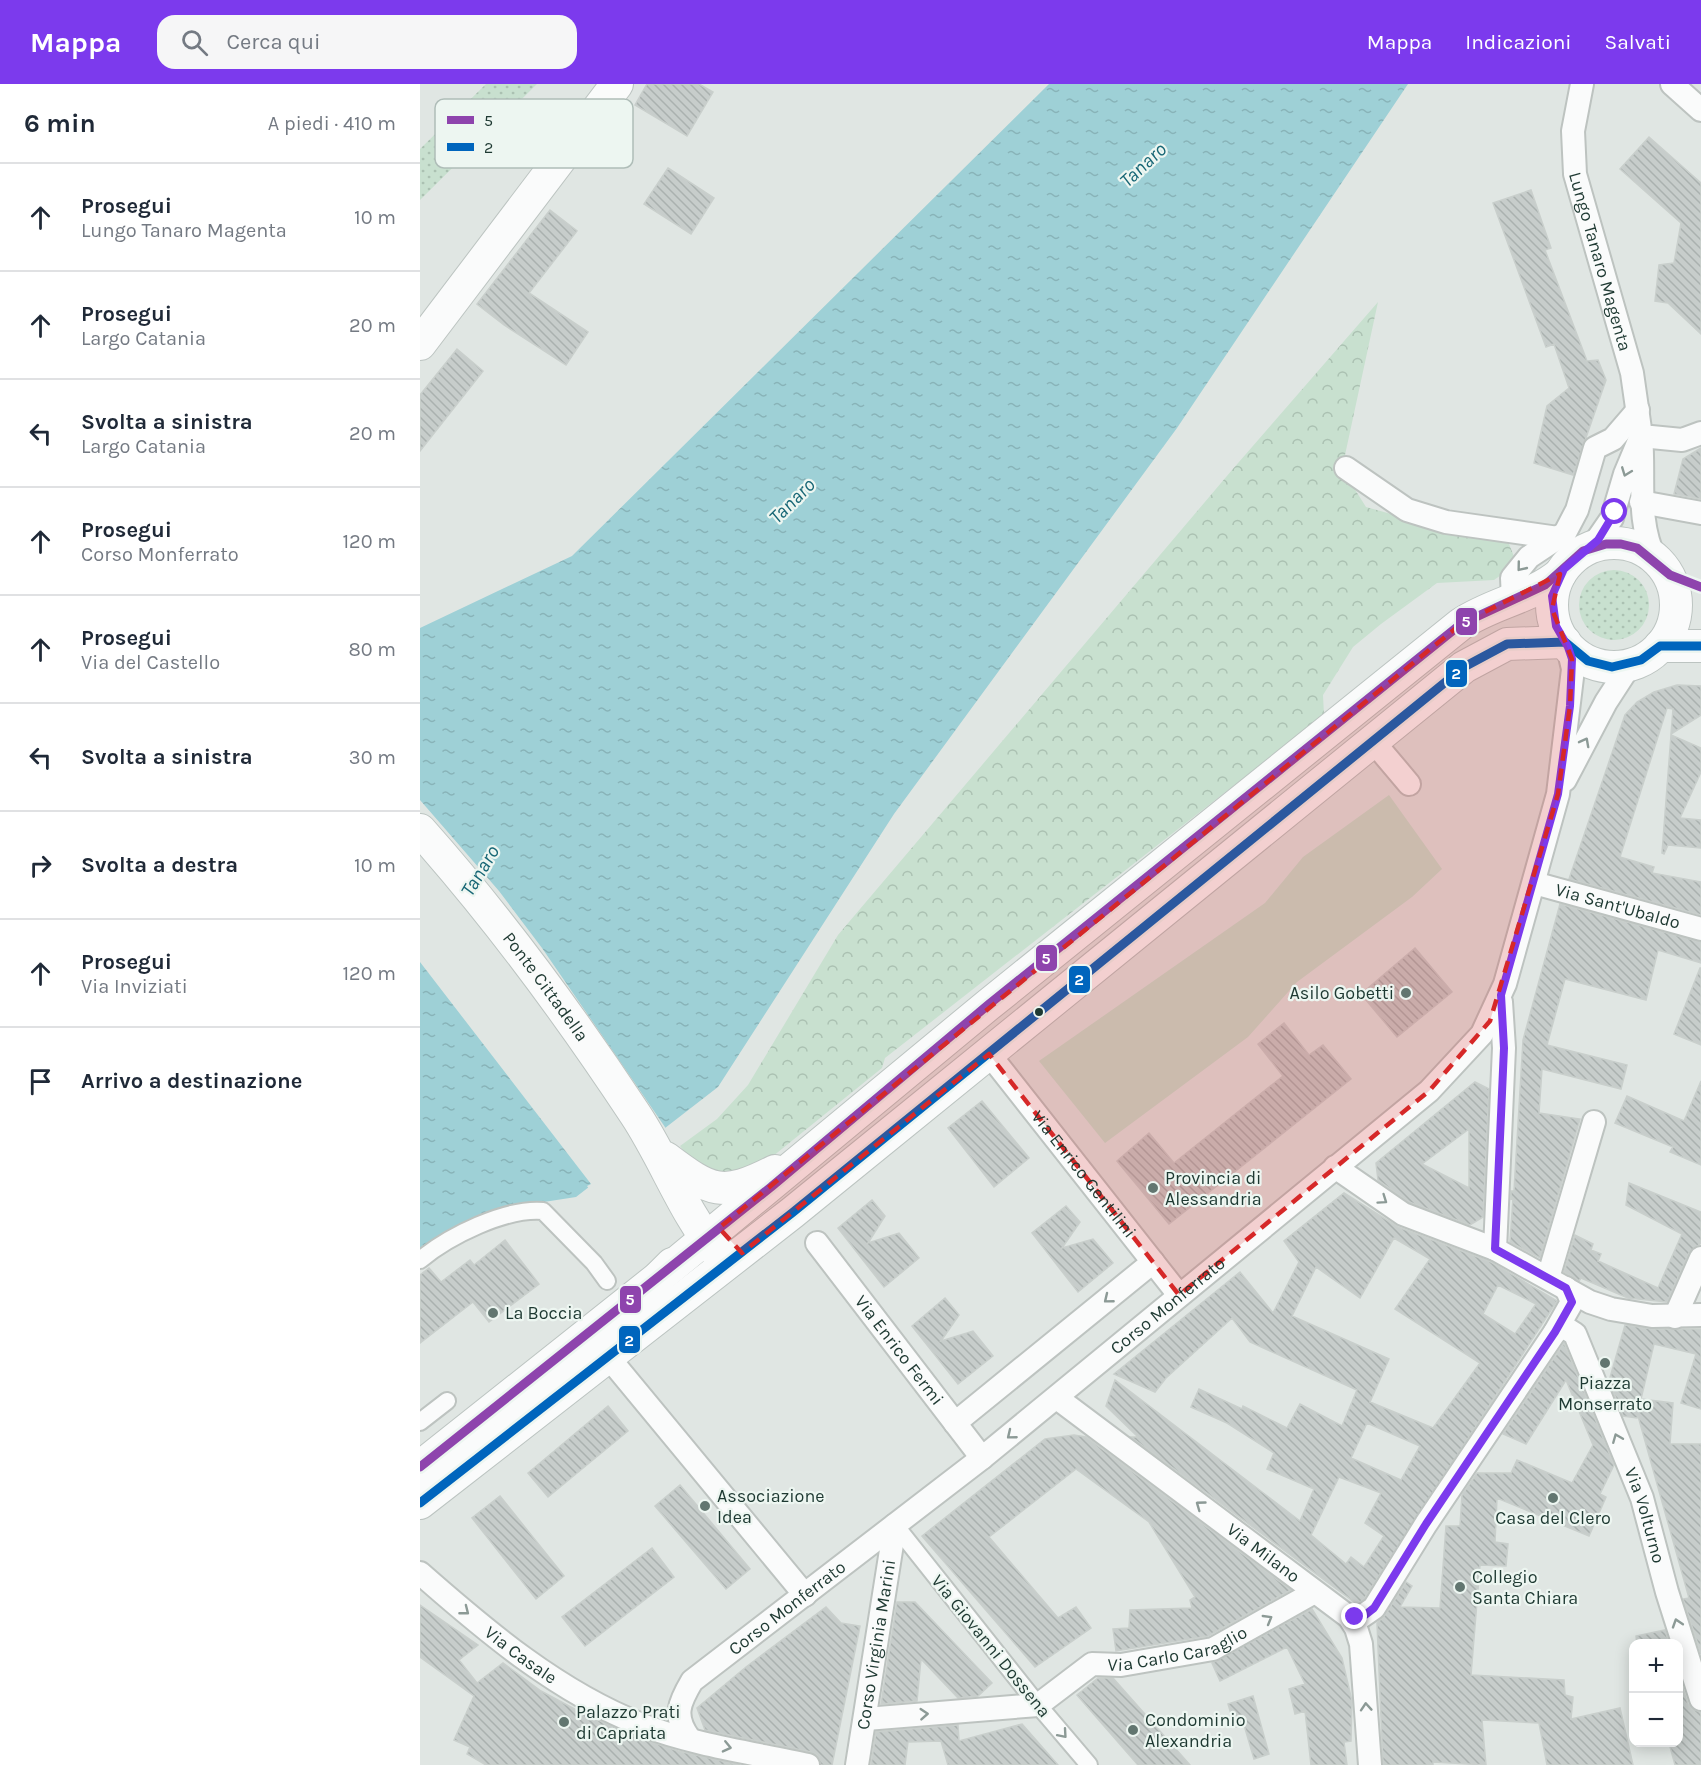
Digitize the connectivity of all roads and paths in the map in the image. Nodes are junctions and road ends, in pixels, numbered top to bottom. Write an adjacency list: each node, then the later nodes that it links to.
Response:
1 (617, 84): 4 (main road)
2 (1582, 84): 8 (street, Lungo Tanaro Magenta)
3 (1672, 84): 5 (street)
4 (606, 99)
5 (1701, 110)
6 (553, 168): 7 (main road)
7 (420, 344)
8 (1638, 410): 10 (street, Lungo Tanaro Magenta); 14 (street)
9 (1701, 433): 10 (street)
10 (1641, 436): 12 (street, Lungo Tanaro Magenta); 15 (street, Lungo Tanaro Magenta, one-way to 15)
11 (1346, 468): 14 (street)
12 (1641, 502): 13 (street); 16 (street, Lungo Tanaro Magenta)
13 (1701, 513)
14 (1558, 538): 19 (street, one-way to 19)
15 (1592, 547): 16 (main road); 17 (main road)
16 (1661, 566): 18 (main road); 21 (main road)
17 (1560, 574): 19 (main road); 20 (main road)
18 (1701, 587)
19 (1513, 599): 33 (main road)
20 (1567, 645): 23 (main road); 24 (main road); 26 (street, Corso Monferrato)
21 (1660, 646): 22 (main road); 23 (main road)
22 (1701, 646)
23 (1630, 665): 26 (street, Corso Monferrato, one-way to 23)
24 (1372, 740): 25 (street); 31 (main road)
25 (1409, 784)
26 (1558, 794): 28 (street, Corso Monferrato)
27 (420, 830): 35 (main road, Ponte Cittadella)
28 (1534, 883): 29 (street, Via Sant'Ubaldo); 30 (street, Corso Monferrato)
29 (1701, 929)
30 (1501, 995): 34 (street, Corso Monferrato); 38 (street)
31 (989, 1054): 40 (main road); 42 (street, Via Enrico Gentilini)
32 (1594, 1122): 45 (street)
33 (836, 1131): 35 (main road); 36 (main road)
34 (1335, 1167): 38 (street, one-way to 38); 46 (street, Corso Monferrato)
35 (673, 1170): 36 (main road, Ponte Cittadella); 43 (main road)
36 (712, 1234): 40 (main road, Ponte Cittadella); 43 (main road)
37 (817, 1243): 55 (street, Via Enrico Fermi)
38 (1495, 1249): 45 (street)
39 (1701, 1258): 49 (street)
40 (735, 1259): 51 (main road)
41 (420, 1260): 44 (street)
42 (1153, 1262): 46 (street, Via Enrico Gentilini); 55 (street, one-way to 55)
43 (658, 1278): 57 (main road)
44 (607, 1281)
45 (1557, 1283): 47 (street); 50 (street)
46 (1179, 1295): 52 (street, Corso Monferrato)
47 (1611, 1309): 49 (street); 50 (street)
48 (1701, 1315): 49 (street)
49 (1675, 1317)
50 (1569, 1334): 63 (street); 64 (street, Via Volturno, one-way to 50)
51 (609, 1358): 58 (main road); 62 (street)
52 (1057, 1398): 56 (street, Corso Monferrato, one-way to 56); 61 (street, Via Milano, one-way to 52)
53 (447, 1401): 54 (street)
54 (420, 1422)
55 (955, 1423): 56 (street, Via Enrico Fermi)
56 (982, 1458): 59 (street, Corso Monferrato)
57 (420, 1467)
58 (420, 1503)
59 (895, 1525): 62 (street, Corso Monferrato); 65 (street, Via Giovanni Dossena); 66 (street, Corso Virginia Marini)
60 (420, 1573): 67 (street, Via Casale, one-way to 67)
61 (1313, 1593): 63 (street, Via Milano); 65 (street, Via Carlo Caraglio, one-way to 61)
62 (805, 1595): 67 (street, Corso Monferrato)
63 (1349, 1617): 71 (street, one-way to 63)
64 (1701, 1699)
65 (1038, 1705): 66 (street, one-way to 65); 70 (street, Via Giovanni Dossena, one-way to 70)
66 (866, 1719): 69 (street, Corso Virginia Marini)
67 (689, 1738): 68 (street, Via Casale, one-way to 68)
68 (808, 1765)
69 (858, 1765)
70 (1089, 1765)
71 (1370, 1765)

